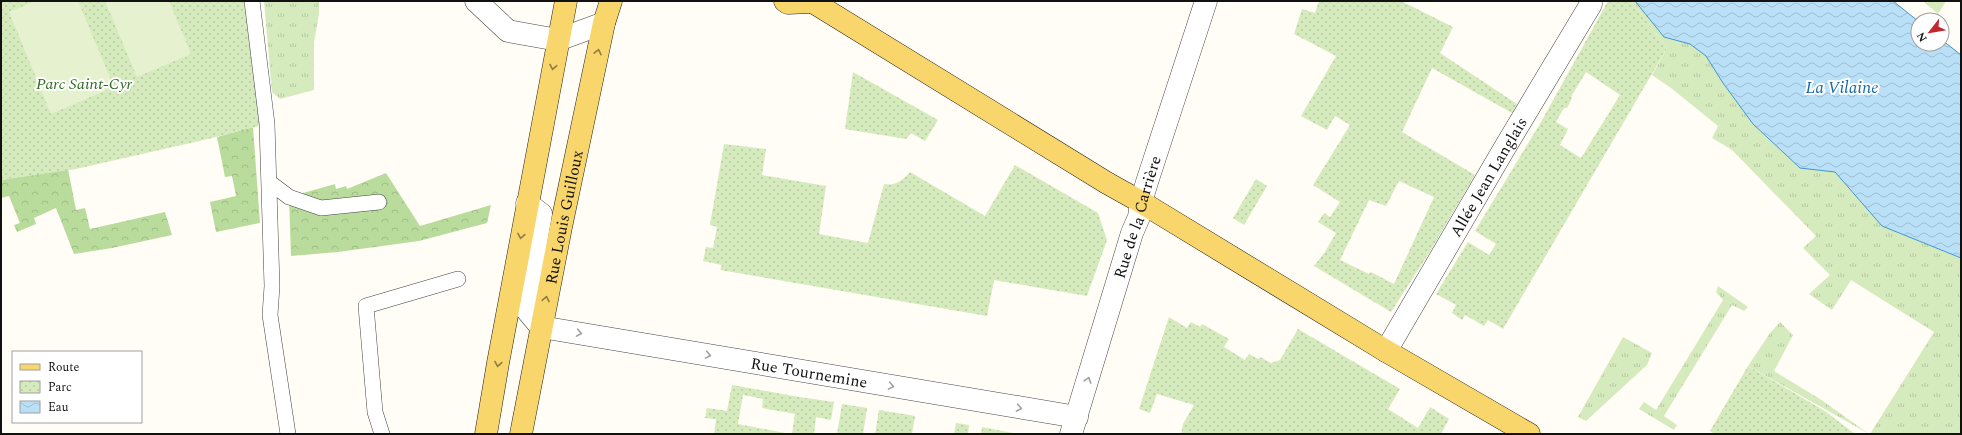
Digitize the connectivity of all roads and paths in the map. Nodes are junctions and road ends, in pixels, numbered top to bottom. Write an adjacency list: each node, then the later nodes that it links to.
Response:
1 (252, 1): 11 (lane)
2 (476, 1): 10 (street)
3 (566, 1): 10 (main road)
4 (611, 1): 9 (main road, Rue Louis Guilloux)
5 (785, 1): 7 (main road)
6 (1206, 1): 13 (street, Rue de la Carrière)
7 (811, 2): 13 (main road)
8 (1591, 4): 17 (street, Allée Jean Langlais)
9 (604, 23): 10 (street); 16 (main road, Rue Louis Guilloux, one-way to 9)
10 (558, 40): 14 (main road, one-way to 14)
11 (269, 182): 12 (lane); 19 (lane)
12 (379, 202)
13 (1141, 202): 17 (main road); 18 (street, Rue de la Carrière, one-way to 13)
14 (527, 203): 16 (street); 21 (main road, one-way to 21)
15 (458, 279): 20 (lane)
16 (541, 327): 18 (street, Rue Tournemine, one-way to 18); 22 (main road, Rue Louis Guilloux)
17 (1386, 351): 23 (main road)
18 (1074, 426)
19 (288, 434)
20 (382, 434)
21 (486, 434)
22 (521, 434)
23 (1529, 434)

